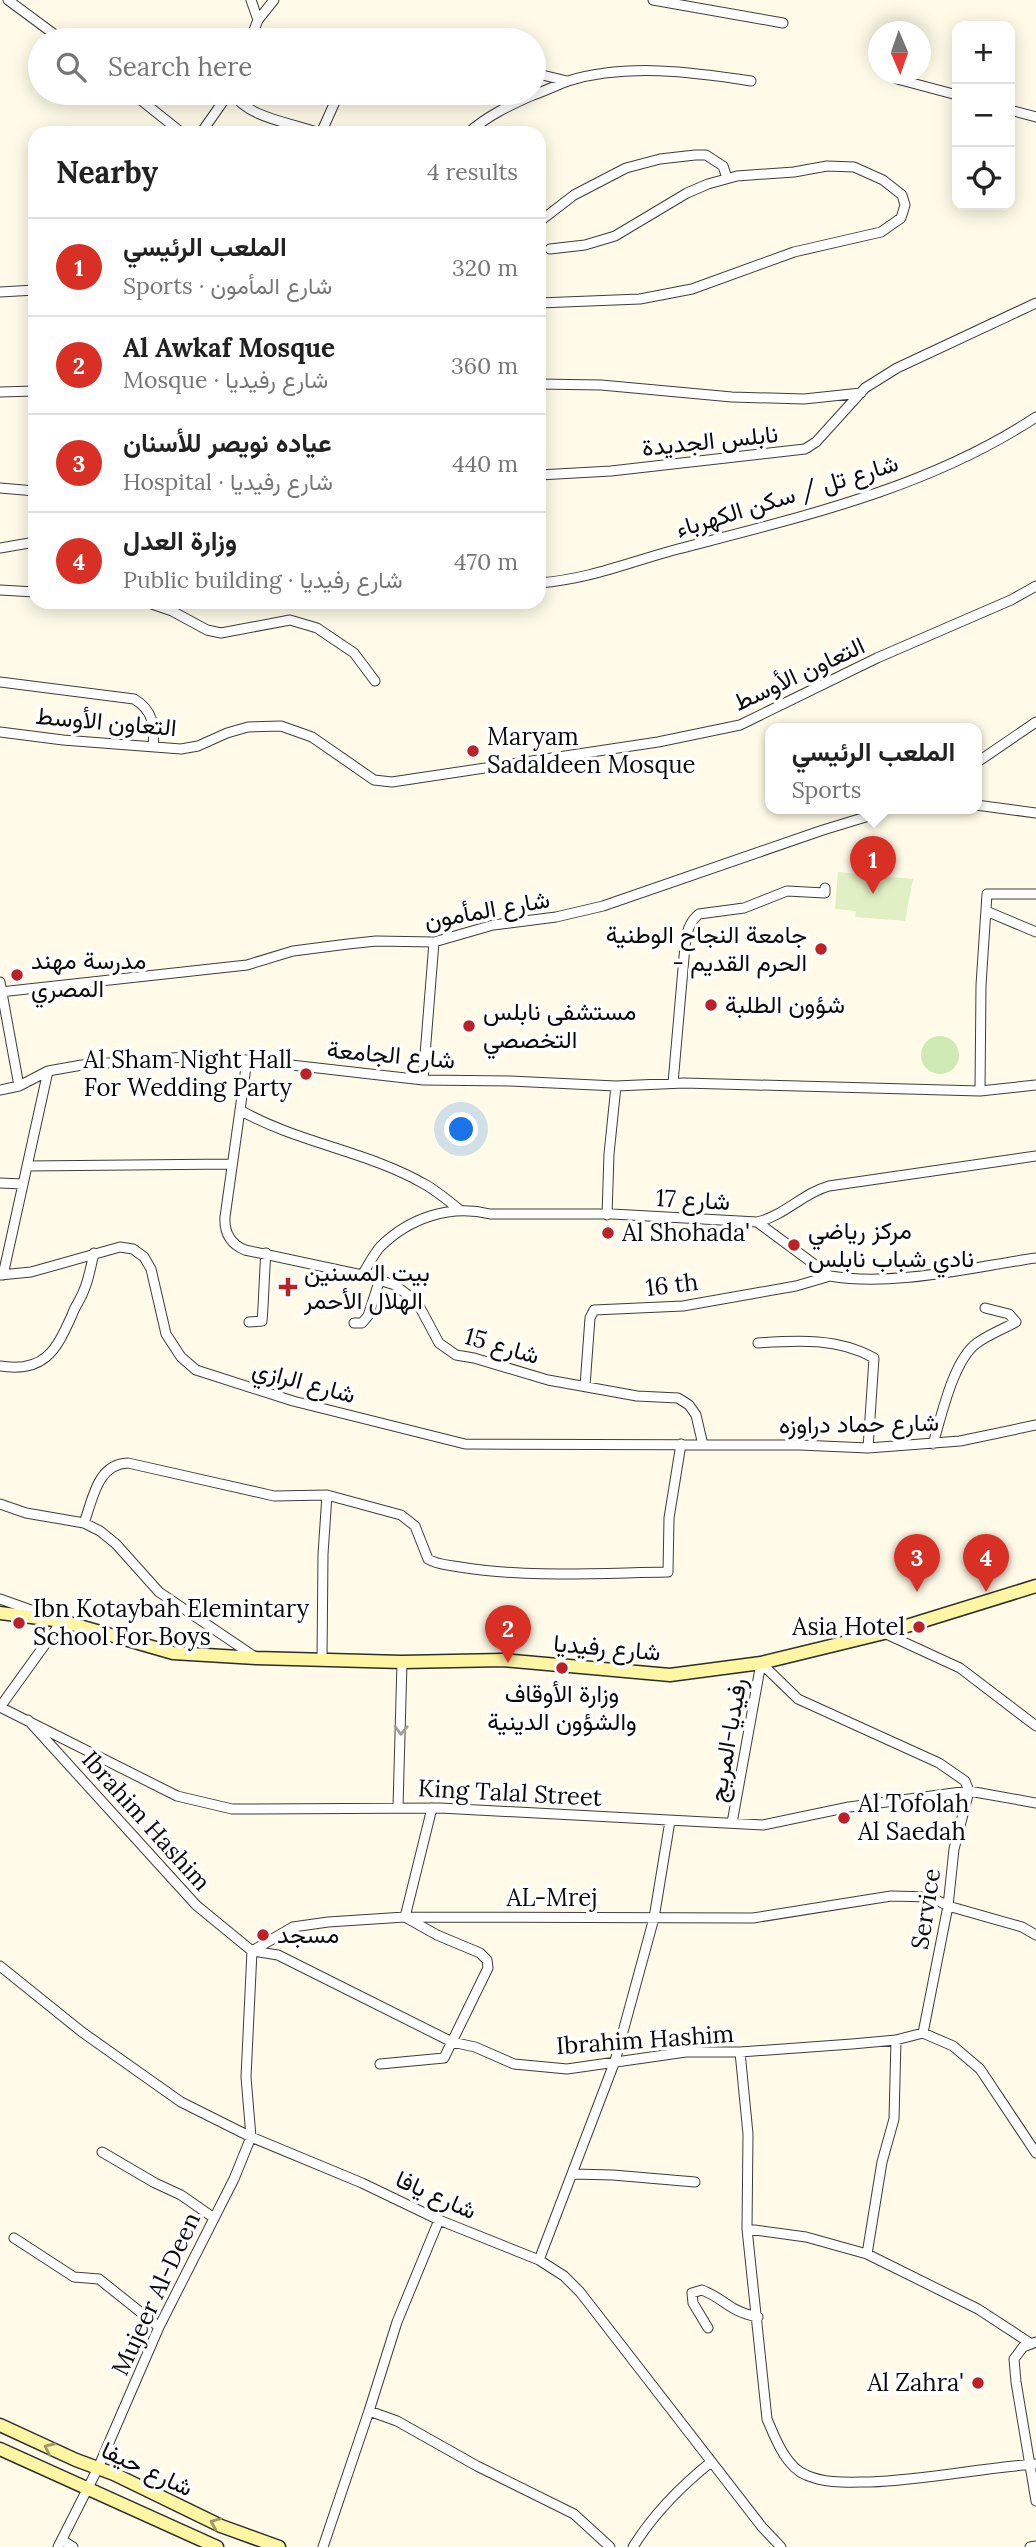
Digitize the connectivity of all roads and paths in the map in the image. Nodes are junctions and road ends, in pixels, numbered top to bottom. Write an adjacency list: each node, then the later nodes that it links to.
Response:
1 (8, 0): 7 (street)
2 (251, 0): 5 (street)
3 (274, 0): 5 (street)
4 (653, 0): 6 (street)
5 (258, 20): 8 (street)
6 (783, 23)
7 (46, 28)
8 (255, 28)
9 (546, 76): 10 (street)
10 (568, 81): 11 (street); 13 (street)
11 (751, 81)
12 (916, 84): 14 (street)
13 (546, 90)
14 (952, 94)
15 (147, 105): 22 (street)
16 (222, 105): 23 (street)
17 (242, 105): 24 (street)
18 (333, 105): 25 (street)
19 (509, 105): 26 (street)
20 (1015, 111): 21 (street)
21 (1036, 117)
22 (172, 126)
23 (206, 126)
24 (299, 126)
25 (323, 126)
26 (476, 126)
27 (727, 178): 28 (street); 29 (street); 32 (street)
28 (546, 217)
29 (550, 248)
30 (28, 290): 31 (street)
31 (0, 292)
32 (546, 303)
33 (1036, 303): 37 (street, نابلس الجديدة)
34 (546, 384): 37 (street, نابلس الجديدة)
35 (0, 391): 36 (street)
36 (28, 391)
37 (861, 393): 39 (street, نابلس الجديدة)
38 (1036, 417): 44 (street, شارع تل / سكن الكهرباء)
39 (546, 475)
40 (0, 488): 41 (street)
41 (28, 490)
42 (28, 543): 43 (street)
43 (0, 548)
44 (546, 582)
45 (1036, 586): 53 (street, التعاون الأوسط)
46 (0, 590): 47 (street)
47 (28, 592)
48 (166, 609): 49 (street)
49 (375, 681)
50 (0, 682): 53 (street)
51 (1036, 722): 54 (street)
52 (0, 732): 53 (street, التعاون الأوسط)
53 (153, 747)
54 (982, 759)
55 (982, 806): 56 (street)
56 (1036, 813)
57 (874, 814): 62 (street, شارع المأمون)
58 (825, 888): 67 (street)
59 (1036, 894): 60 (street)
60 (986, 911): 61 (street); 72 (street)
61 (1036, 932)
62 (435, 942): 63 (street, شارع المأمون); 66 (street)
63 (1, 989): 69 (street)
64 (247, 1059): 65 (street, شارع الجامعة); 66 (street, شارع الجامعة); 73 (street, شارع 15)
65 (48, 1071): 69 (street, شارع الجامعة); 76 (street)
66 (423, 1080): 70 (street, شارع الجامعة)
67 (673, 1083): 70 (street, شارع الجامعة); 72 (street, شارع الجامعة)
68 (1036, 1085): 72 (street, شارع الجامعة)
69 (19, 1086): 71 (street, شارع الجامعة)
70 (616, 1086): 80 (street)
71 (0, 1090)
72 (980, 1091)
73 (240, 1110): 75 (street, شارع 15); 79 (street)
74 (1036, 1156): 81 (street, شارع 17)
75 (232, 1164): 76 (street); 83 (street, شارع 15)
76 (27, 1167): 78 (street)
77 (0, 1183): 78 (street)
78 (23, 1184): 85 (street)
79 (461, 1211): 80 (street, شارع 17); 86 (street, شارع 17)
80 (607, 1214): 81 (street, شارع 17)
81 (757, 1222): 87 (street)
82 (94, 1253): 85 (street, شارع الرازي); 93 (street); 96 (street, شارع الرازي)
83 (266, 1254): 86 (street, شارع 15); 90 (street)
84 (1036, 1258): 87 (street)
85 (1, 1275)
86 (362, 1275): 88 (street, شارع 15)
87 (830, 1276): 94 (street, 16 th)
88 (380, 1279): 91 (street); 94 (street, شارع 15)
89 (985, 1308): 97 (street)
90 (249, 1322)
91 (354, 1323)
92 (758, 1343): 99 (street)
93 (0, 1366)
94 (585, 1386): 98 (street, شارع 15)
95 (1036, 1425): 97 (street, شارع حماد دراوزه)
96 (681, 1444): 98 (street, شارع حماد دراوزه); 100 (street)
97 (933, 1444): 99 (street, شارع حماد دراوزه)
98 (703, 1445): 99 (street, شارع حماد دراوزه)
99 (868, 1448)
100 (327, 1495): 102 (street); 109 (street)
101 (0, 1504): 102 (street)
102 (84, 1523): 108 (street)
103 (1036, 1586): 107 (main road, شارع رفيديا)
104 (0, 1599): 106 (street)
105 (0, 1613): 106 (main road, شارع رفيديا)
106 (62, 1621): 108 (main road, شارع رفيديا); 112 (street)
107 (884, 1633): 111 (main road, شارع رفيديا); 114 (street)
108 (256, 1658): 109 (main road, شارع رفيديا)
109 (322, 1660): 110 (main road, شارع رفيديا)
110 (402, 1662): 111 (main road, شارع رفيديا); 117 (street, one-way to 117)
111 (761, 1663): 115 (street); 120 (street, رفيديا-المريج)
112 (0, 1707): 113 (street, King Talal Street)
113 (28, 1720): 117 (street, King Talal Street); 125 (street, Ibrahim Hashim)
114 (1036, 1727)
115 (969, 1791): 116 (street, King Talal Street); 120 (street, King Talal Street); 121 (street, Service)
116 (1036, 1803)
117 (398, 1807): 118 (street, King Talal Street)
118 (432, 1808): 119 (street, King Talal Street); 122 (street)
119 (670, 1821): 120 (street, King Talal Street); 123 (street)
120 (732, 1823)
121 (948, 1906): 123 (street, AL-Mrej); 124 (street, AL-Mrej); 127 (street, Service)
122 (405, 1917): 123 (street, AL-Mrej); 125 (street, AL-Mrej); 129 (street)
123 (654, 1918): 131 (street)
124 (1036, 1935)
125 (252, 1951): 129 (street, Ibrahim Hashim); 133 (street)
126 (0, 1966): 133 (street, شارع يافا)
127 (923, 2033): 128 (street, Ibrahim Hashim); 135 (street)
128 (896, 2040): 130 (street, Ibrahim Hashim); 142 (street)
129 (452, 2042): 131 (street, Ibrahim Hashim); 132 (street)
130 (740, 2052): 131 (street, Ibrahim Hashim); 140 (street)
131 (615, 2062): 136 (street)
132 (380, 2064)
133 (251, 2137): 138 (street, Mujeer Al-Deen); 139 (street, شارع يافا)
134 (102, 2152): 138 (street)
135 (1036, 2153)
136 (573, 2174): 137 (street); 143 (street)
137 (695, 2182)
138 (214, 2218): 145 (street, Mujeer Al-Deen)
139 (439, 2220): 143 (street, شارع يافا); 148 (street)
140 (747, 2229): 142 (street); 144 (street)
141 (14, 2238): 145 (street)
142 (867, 2254): 147 (street)
143 (539, 2260): 151 (street, شارع يافا)
144 (758, 2317): 146 (street); 152 (street)
145 (159, 2327): 153 (street, Mujeer Al-Deen)
146 (708, 2328)
147 (1033, 2343): 152 (street)
148 (369, 2411): 161 (street); 162 (street)
149 (0, 2425): 153 (main road, شارع حيفا, one-way to 149)
150 (0, 2449): 154 (main road, شارع حيفا)
151 (711, 2462): 163 (street); 164 (street, شارع يافا)
152 (1033, 2464): 155 (street)
153 (99, 2468): 154 (street, Mujeer Al-Deen); 160 (main road, شارع حيفا, one-way to 153)
154 (88, 2490): 156 (street, Mujeer Al-Deen); 159 (main road, شارع حيفا)
155 (1036, 2501)
156 (60, 2544): 158 (street)
157 (1036, 2546): 165 (street)
158 (73, 2547)
159 (217, 2547)
160 (279, 2547)
161 (323, 2547)
162 (610, 2547)
163 (633, 2547)
164 (782, 2547)
165 (1030, 2547)

